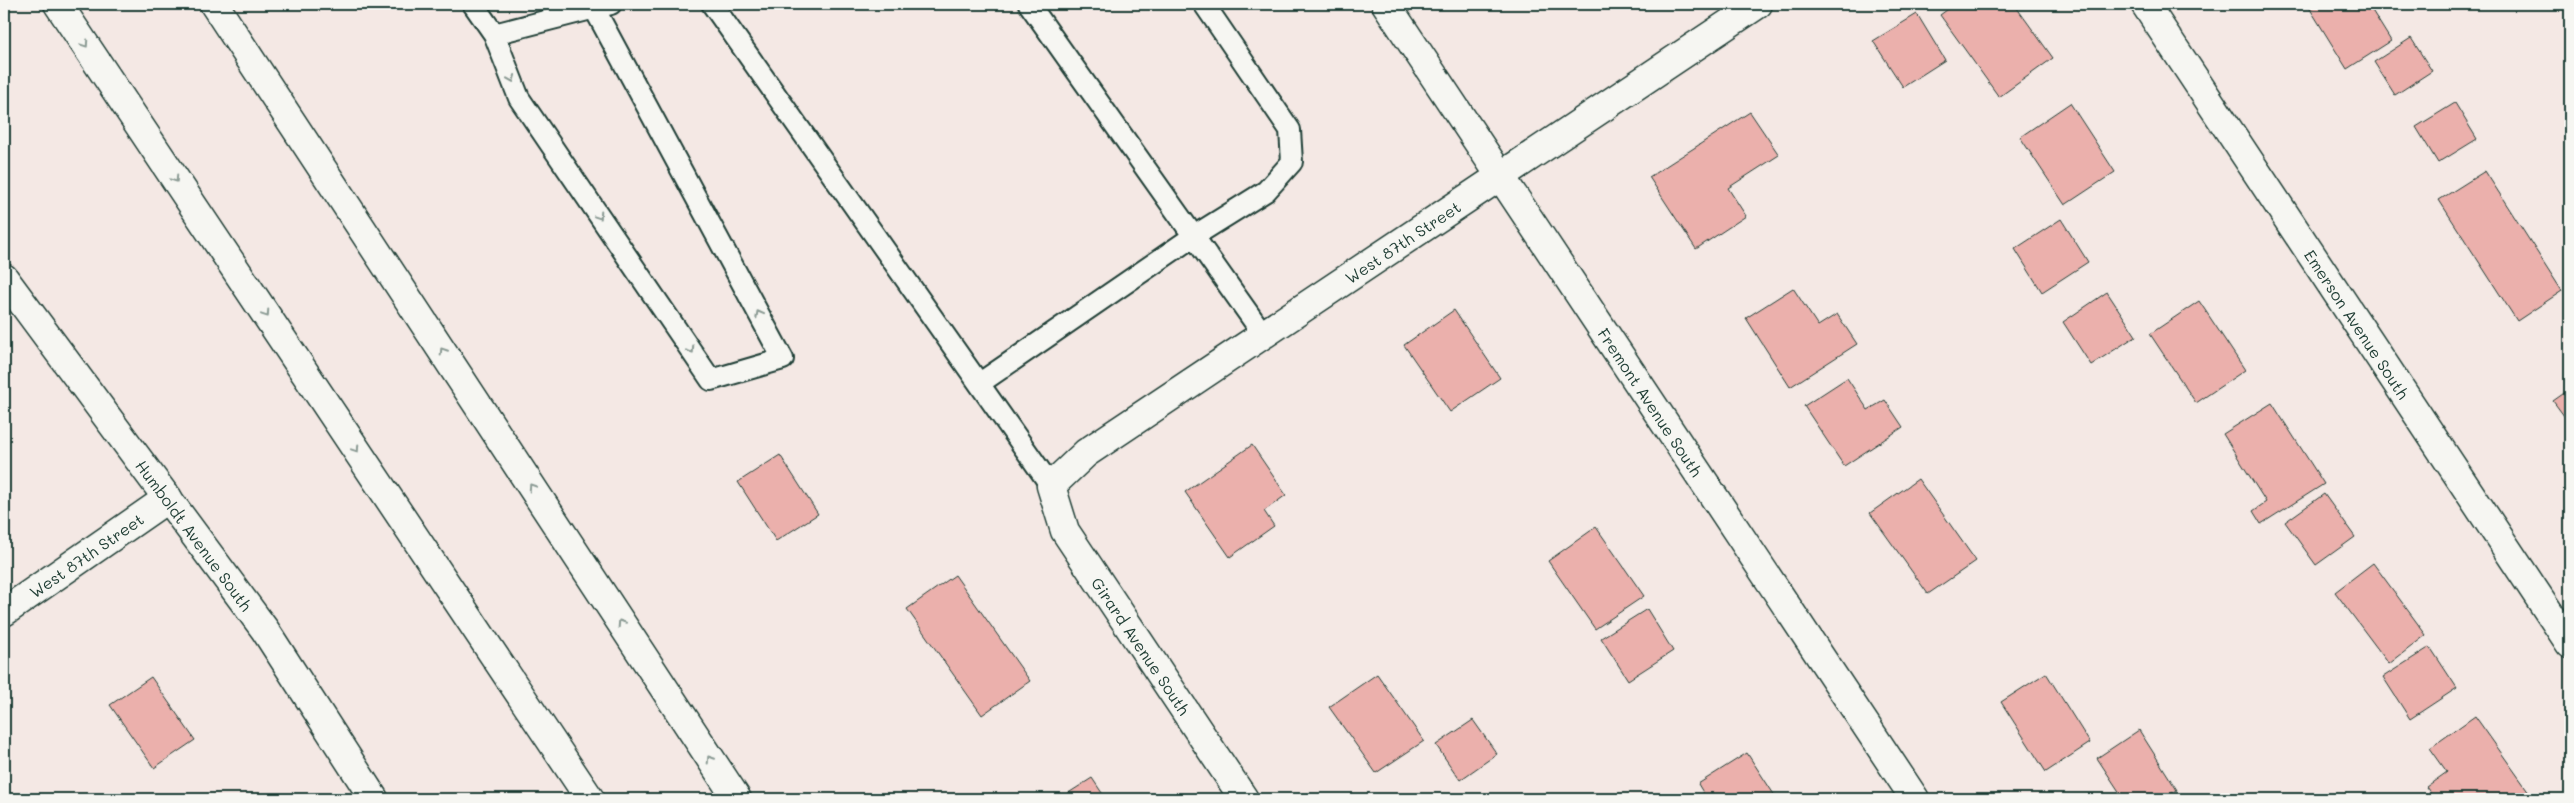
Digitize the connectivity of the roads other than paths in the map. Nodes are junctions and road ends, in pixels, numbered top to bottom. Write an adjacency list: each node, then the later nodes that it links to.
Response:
1 (58, 4): 22 (main road, one-way to 22)
2 (214, 4): 23 (main road, one-way to 2)
3 (473, 4): 11 (lane)
4 (712, 4): 16 (lane)
5 (1029, 4): 13 (lane)
6 (1204, 4): 13 (lane)
7 (1386, 4): 12 (main road, Fremont Avenue South)
8 (1758, 4): 12 (main road, West 87th Street)
9 (2146, 4): 20 (main road, Emerson Avenue South)
10 (602, 6): 11 (lane); 11 (lane, one-way to 10)
11 (494, 34)
12 (1500, 176): 15 (main road, West 87th Street); 25 (main road, Fremont Avenue South)
13 (1194, 236): 15 (lane); 16 (lane)
14 (4, 278): 18 (main road, Humboldt Avenue South)
15 (1262, 334): 17 (main road, West 87th Street)
16 (980, 383): 17 (lane)
17 (1051, 486): 24 (main road, Girard Avenue South)
18 (168, 498): 19 (main road, West 87th Street); 21 (main road, Humboldt Avenue South)
19 (4, 612)
20 (2570, 644)
21 (374, 799)
22 (590, 799)
23 (737, 799)
24 (1244, 799)
25 (1915, 799)

